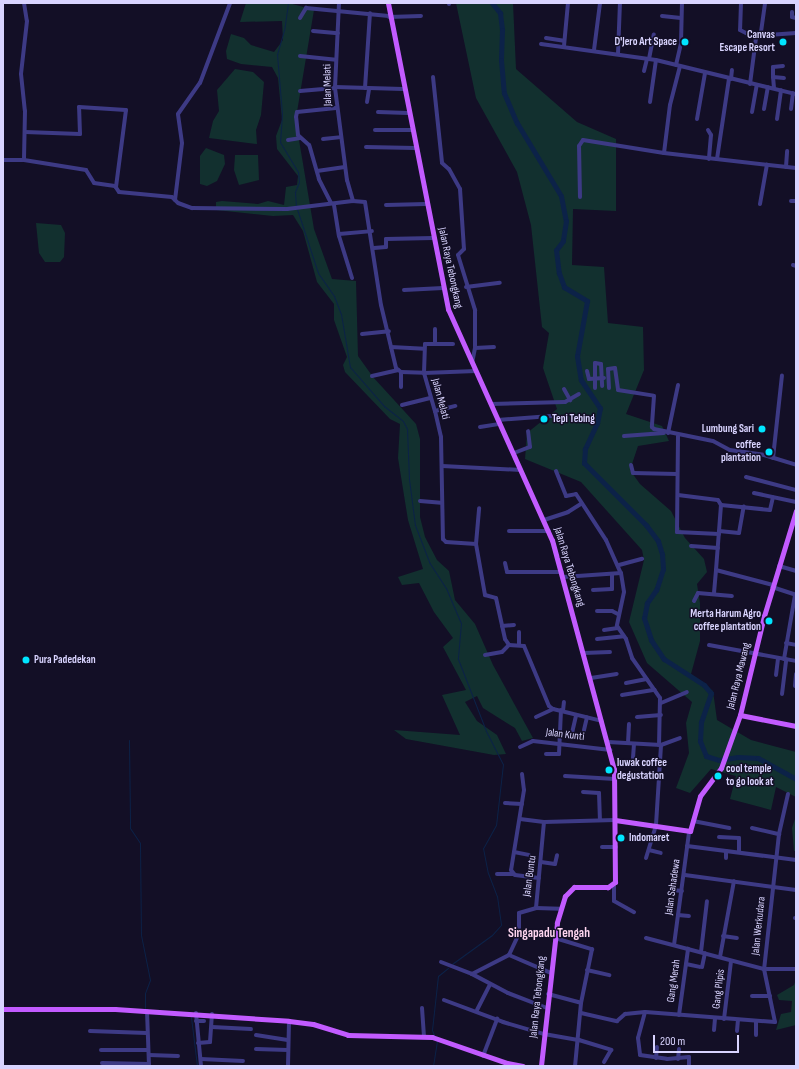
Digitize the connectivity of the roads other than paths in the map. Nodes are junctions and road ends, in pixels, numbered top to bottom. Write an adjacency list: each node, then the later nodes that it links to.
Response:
1 (24, 3): 69 (street)
2 (230, 3): 89 (street)
3 (307, 3): 12 (street)
4 (339, 3): 13 (street, Jalan Melati)
5 (388, 3): 16 (main road, Jalan Raya Tebongkang)
6 (568, 3): 29 (street)
7 (600, 3): 31 (street)
8 (620, 3): 32 (street)
9 (682, 3): 20 (street)
10 (741, 3): 28 (street)
11 (765, 3): 23 (street)
12 (306, 8): 13 (street); 19 (street)
13 (338, 10): 15 (street); 24 (street, Jalan Melati)
14 (792, 12): 21 (street)
15 (370, 13): 16 (street); 50 (street)
16 (389, 16): 17 (street); 52 (main road, Jalan Raya Tebongkang)
17 (421, 16)
18 (662, 16): 20 (street)
19 (300, 18)
20 (681, 18): 37 (street)
21 (796, 18)
22 (313, 31): 24 (street)
23 (761, 32): 25 (street); 28 (street)
24 (338, 33): 35 (street, Jalan Melati)
25 (796, 33)
26 (654, 34): 34 (street)
27 (546, 38): 29 (street)
28 (756, 38): 46 (street)
29 (564, 43): 30 (street); 31 (street)
30 (541, 44)
31 (594, 50): 32 (street)
32 (618, 54): 34 (street)
33 (300, 56): 35 (street)
34 (648, 59): 36 (street); 40 (street)
35 (336, 60): 48 (street, Jalan Melati)
36 (656, 60): 37 (street); 57 (street)
37 (678, 65): 41 (street); 77 (street)
38 (783, 66): 43 (street)
39 (732, 70): 45 (street)
40 (644, 71)
41 (705, 73): 45 (street); 64 (street)
42 (433, 77): 103 (street)
43 (773, 77): 44 (street); 51 (street)
44 (784, 78)
45 (730, 79): 46 (street); 79 (street)
46 (750, 84): 47 (street)
47 (757, 85): 49 (street); 62 (street)
48 (335, 87): 50 (street); 54 (street); 58 (street, Jalan Melati)
49 (768, 87): 51 (street); 59 (street)
50 (367, 88): 52 (street); 56 (street)
51 (774, 88): 53 (street)
52 (403, 89): 63 (main road, Jalan Raya Tebongkang)
53 (781, 90): 55 (street); 65 (street)
54 (300, 91)
55 (794, 94): 60 (street)
56 (367, 102)
57 (650, 102)
58 (336, 108): 70 (street, Jalan Melati); 71 (street)
59 (764, 109)
60 (791, 109)
61 (378, 112): 63 (street)
62 (752, 112)
63 (408, 113): 67 (main road, Jalan Raya Tebongkang)
64 (697, 119)
65 (777, 119)
66 (375, 130): 67 (street)
67 (412, 130): 75 (main road, Jalan Raya Tebongkang)
68 (708, 130): 78 (street)
69 (25, 132): 81 (street); 87 (street)
70 (341, 137): 72 (street); 83 (street, Jalan Melati)
71 (300, 138): 73 (street); 86 (street)
72 (323, 139)
73 (288, 140)
74 (366, 147): 75 (street)
75 (415, 148): 94 (main road, Jalan Raya Tebongkang)
76 (787, 151): 84 (street)
77 (664, 153): 78 (street); 88 (street)
78 (709, 158): 79 (street)
79 (717, 159): 82 (street)
80 (3, 160): 81 (street)
81 (24, 160): 87 (street)
82 (767, 165): 84 (street); 95 (street)
83 (345, 167): 86 (street); 90 (street, Jalan Melati)
84 (786, 167): 85 (street)
85 (796, 168)
86 (317, 171): 93 (street)
87 (116, 187): 89 (street)
88 (580, 197)
89 (175, 200): 93 (street)
90 (353, 201): 93 (street); 97 (street)
91 (791, 201): 92 (street)
92 (796, 201)
93 (333, 204): 98 (street)
94 (426, 204): 96 (street); 99 (main road, Jalan Raya Tebongkang)
95 (760, 204)
96 (386, 205)
97 (372, 231): 98 (street); 100 (street)
98 (339, 234): 101 (street)
99 (433, 238): 100 (street); 104 (main road, Jalan Raya Tebongkang)
100 (374, 248): 107 (street)
101 (352, 278)
102 (500, 283): 103 (street)
103 (466, 287): 113 (street)
104 (443, 288): 105 (street); 115 (main road, Jalan Raya Tebongkang)
105 (404, 290)
106 (435, 329): 109 (street)
107 (389, 331): 108 (street); 111 (street)
108 (362, 334)
109 (435, 343): 110 (street); 114 (street)
110 (453, 344)
111 (391, 347): 114 (street); 116 (street)
112 (494, 347): 113 (street)
113 (475, 348): 115 (street)
114 (424, 349): 119 (street)
115 (472, 363): 117 (main road, Jalan Raya Tebongkang)
116 (399, 371): 119 (street, Jalan Melati); 121 (street, Jalan Melati); 127 (street)
117 (476, 371): 119 (street); 134 (main road, Jalan Raya Tebongkang)
118 (587, 371): 122 (street)
119 (424, 373): 132 (street, Jalan Melati)
120 (782, 375): 146 (street)
121 (372, 376)
122 (595, 378): 123 (street); 123 (street); 128 (street)
123 (602, 378): 124 (street); 126 (street)
124 (608, 378): 129 (street); 142 (street)
125 (678, 384): 142 (street)
126 (602, 386)
127 (401, 387)
128 (595, 388)
129 (609, 388)
130 (564, 389): 133 (street)
131 (579, 394): 133 (street)
132 (430, 398): 135 (street); 137 (street, Jalan Melati)
133 (570, 400): 134 (street)
134 (491, 404): 139 (main road, Jalan Raya Tebongkang)
135 (402, 405)
136 (455, 406): 137 (street)
137 (435, 411): 149 (street, Jalan Melati)
138 (551, 416): 139 (street)
139 (499, 422): 140 (street); 145 (main road, Jalan Raya Tebongkang)
140 (480, 427)
141 (528, 431): 145 (street)
142 (667, 433): 143 (street); 144 (street)
143 (624, 436)
144 (678, 436): 146 (street); 152 (street)
145 (514, 453): 150 (main road, Jalan Raya Tebongkang)
146 (773, 458): 148 (street)
147 (631, 465): 152 (street)
148 (796, 465)
149 (442, 466): 150 (street); 160 (street, Jalan Melati)
150 (521, 470): 166 (main road, Jalan Raya Tebongkang)
151 (556, 472): 161 (street)
152 (677, 474): 156 (street)
153 (746, 477): 154 (street)
154 (796, 490)
155 (754, 493): 157 (street)
156 (678, 496): 162 (street); 169 (street)
157 (773, 497): 159 (street); 163 (street)
158 (420, 501): 160 (street)
159 (796, 502)
160 (441, 503): 170 (street, Jalan Melati)
161 (581, 504): 166 (street); 175 (street)
162 (721, 505): 163 (street); 169 (street)
163 (744, 506): 169 (street)
164 (479, 508): 170 (street)
165 (796, 513): 176 (main road, Jalan Raya Mawang)
166 (544, 520): 168 (main road, Jalan Raya Tebongkang)
167 (509, 531): 168 (street)
168 (549, 531): 180 (main road, Jalan Raya Tebongkang)
169 (719, 532): 172 (street)
170 (476, 544): 191 (street)
171 (691, 546): 172 (street)
172 (718, 548): 177 (street)
173 (642, 559): 175 (street)
174 (504, 563): 180 (street)
175 (619, 565): 179 (street)
176 (779, 566): 178 (street); 182 (main road, Jalan Raya Mawang)
177 (716, 570): 182 (street); 184 (street)
178 (796, 571)
179 (621, 573): 181 (street); 189 (street)
180 (562, 574): 181 (street); 203 (main road, Jalan Raya Tebongkang)
181 (612, 574): 183 (street)
182 (772, 586): 185 (street); 204 (main road, Jalan Raya Mawang)
183 (593, 590)
184 (714, 593): 186 (street); 187 (street)
185 (795, 595): 197 (street)
186 (732, 596)
187 (694, 602)
188 (597, 611): 189 (street)
189 (618, 614): 192 (street)
190 (514, 625): 191 (street)
191 (502, 626): 199 (street)
192 (618, 628): 193 (street); 195 (street)
193 (604, 630)
194 (519, 632): 198 (street)
195 (624, 636): 196 (street); 213 (street)
196 (596, 639)
197 (786, 643): 201 (street); 207 (street)
198 (518, 644): 199 (street); 222 (street)
199 (509, 645): 205 (street)
200 (709, 645): 204 (street)
201 (796, 645)
202 (610, 652): 203 (street)
203 (584, 653): 212 (main road, Jalan Raya Tebongkang)
204 (755, 653): 206 (street); 226 (main road, Jalan Raya Mawang)
205 (485, 655)
206 (778, 658): 207 (street); 211 (street)
207 (785, 659): 208 (street); 219 (street)
208 (796, 661)
209 (617, 674): 212 (street)
210 (796, 674): 215 (street)
211 (776, 675)
212 (591, 678): 230 (main road, Jalan Raya Tebongkang)
213 (647, 679): 214 (street); 216 (street)
214 (626, 683)
215 (794, 686)
216 (655, 690): 218 (street); 221 (street)
217 (687, 692): 221 (street)
218 (622, 694)
219 (782, 694)
220 (564, 702): 223 (street)
221 (662, 703): 225 (street)
222 (552, 708): 223 (street); 227 (street)
223 (562, 711): 224 (street); 238 (street)
224 (576, 715): 228 (street); 234 (street)
225 (661, 715): 229 (street); 240 (street)
226 (740, 715): 232 (main road); 255 (main road, Jalan Raya Mawang)
227 (536, 717)
228 (587, 717): 230 (street); 233 (street)
229 (637, 717)
230 (602, 721): 236 (main road, Jalan Raya Tebongkang)
231 (629, 724): 237 (street)
232 (796, 726)
233 (584, 730)
234 (572, 733)
235 (680, 738): 240 (street)
236 (608, 742): 237 (street); 242 (main road, Jalan Raya Tebongkang)
237 (628, 743): 239 (street)
238 (560, 744): 241 (street, Jalan Kunti); 242 (street, Jalan Kunti); 243 (street)
239 (634, 744): 240 (street); 244 (street)
240 (660, 745): 257 (street)
241 (520, 747)
242 (610, 750): 247 (main road, Jalan Raya Tebongkang)
243 (546, 754)
244 (633, 758)
245 (522, 774): 251 (street)
246 (565, 776): 247 (street)
247 (615, 779): 254 (main road, Jalan Raya Tebongkang)
248 (582, 792): 253 (street)
249 (788, 794): 261 (street, Jalan Werkudara)
250 (505, 803): 251 (street)
251 (522, 804): 252 (street)
252 (520, 818): 256 (street); 268 (street)
253 (600, 819): 254 (street); 256 (street)
254 (615, 820): 257 (main road); 265 (main road, Jalan Raya Tebongkang)
255 (693, 820): 258 (street); 260 (main road, Jalan Raya Mawang)
256 (544, 822): 277 (street, Jalan Buntu)
257 (656, 825): 260 (main road); 266 (street)
258 (729, 828)
259 (752, 828): 261 (street)
260 (689, 832): 263 (street, Jalan Sahadewa)
261 (779, 834): 273 (street, Jalan Werkudara)
262 (719, 837): 269 (street)
263 (687, 846): 267 (street); 281 (street, Jalan Sahadewa)
264 (602, 847): 265 (street)
265 (616, 847): 285 (main road, Jalan Raya Tebongkang)
266 (649, 850): 270 (street); 274 (street)
267 (726, 851): 269 (street); 275 (street)
268 (514, 852): 271 (street); 280 (street)
269 (738, 852): 273 (street)
270 (661, 853)
271 (529, 855)
272 (557, 855): 277 (street)
273 (776, 856): 276 (street); 286 (street, Jalan Werkudara)
274 (646, 858)
275 (726, 858)
276 (796, 860)
277 (541, 862): 282 (street, Jalan Buntu)
278 (725, 873): 283 (street)
279 (497, 874): 280 (street)
280 (513, 874): 282 (street)
281 (685, 875): 283 (street); 289 (street, Jalan Sahadewa)
282 (538, 878): 291 (street, Jalan Buntu)
283 (725, 880): 284 (street)
284 (734, 881): 286 (street); 296 (street)
285 (614, 884): 292 (main road, Jalan Raya Tebongkang); 293 (street)
286 (772, 886): 288 (street); 308 (street, Jalan Werkudara)
287 (673, 890): 289 (street)
288 (796, 890)
289 (682, 891): 294 (street, Jalan Sahadewa)
290 (707, 901): 302 (street)
291 (536, 908): 292 (street, Jalan Buntu); 303 (street)
292 (560, 908): 297 (main road, Jalan Raya Tebongkang)
293 (634, 912)
294 (678, 915): 295 (street); 300 (street, Jalan Sahadewa)
295 (689, 916)
296 (723, 936): 299 (street); 304 (street)
297 (555, 938): 310 (street); 311 (main road, Jalan Raya Tebongkang)
298 (646, 938): 300 (street)
299 (738, 938)
300 (674, 945): 301 (street)
301 (688, 949): 302 (street); 307 (street, Gang Merah)
302 (703, 953): 304 (street); 307 (street)
303 (509, 955): 311 (street); 312 (street)
304 (720, 958): 305 (street)
305 (732, 961): 308 (street); 332 (street, Gang Plipis)
306 (441, 962): 312 (street)
307 (686, 964): 329 (street, Gang Merah)
308 (764, 969): 309 (street); 317 (street, Jalan Werkudara)
309 (796, 969)
310 (587, 970): 313 (street); 319 (street)
311 (550, 973): 315 (main road, Jalan Raya Tebongkang)
312 (472, 974): 314 (street)
313 (609, 975)
314 (490, 984): 321 (street); 323 (street)
315 (548, 994): 319 (street); 321 (main road, Jalan Raya Tebongkang)
316 (752, 996): 317 (street)
317 (770, 996): 337 (street, Jalan Werkudara)
318 (444, 1000): 323 (street)
319 (581, 1003): 327 (street)
320 (422, 1008): 347 (street)
321 (547, 1008): 344 (main road, Jalan Raya Tebongkang)
322 (4, 1009): 324 (main road)
323 (477, 1010): 331 (street)
324 (147, 1011): 326 (main road); 343 (street)
325 (645, 1012): 327 (street); 329 (street); 360 (street)
326 (196, 1013): 328 (main road); 334 (street)
327 (581, 1013): 349 (street)
328 (212, 1014): 336 (main road); 338 (street)
329 (679, 1015): 330 (street)
330 (714, 1018): 332 (street); 340 (street)
331 (497, 1019): 344 (street); 359 (street)
332 (724, 1019): 333 (street)
333 (738, 1020): 337 (street); 342 (street)
334 (196, 1021): 335 (street); 350 (street)
335 (204, 1021)
336 (289, 1021): 347 (main road); 348 (street)
337 (756, 1021): 346 (street)
338 (212, 1027): 339 (street); 350 (street)
339 (251, 1029)
340 (714, 1030)
341 (90, 1031): 343 (street)
342 (737, 1031)
343 (147, 1033): 355 (street)
344 (544, 1034): 349 (street); 371 (main road, Jalan Raya Tebongkang)
345 (256, 1035): 348 (street)
346 (756, 1035)
347 (424, 1036): 359 (main road)
348 (288, 1040): 356 (street)
349 (579, 1040): 364 (street); 372 (street)
350 (198, 1043): 361 (street)
351 (657, 1047): 360 (street)
352 (256, 1049): 356 (street)
353 (679, 1049): 362 (street)
354 (101, 1050): 355 (street)
355 (148, 1050): 357 (street)
356 (288, 1050): 369 (street)
357 (149, 1055): 358 (street); 366 (street)
358 (178, 1056)
359 (483, 1056): 367 (main road)
360 (656, 1058): 362 (street)
361 (201, 1059): 363 (street); 368 (street)
362 (678, 1059): 373 (street)
363 (243, 1061)
364 (604, 1062)
365 (102, 1063): 366 (street)
366 (149, 1065)
367 (507, 1065): 370 (main road)
368 (201, 1066)
369 (288, 1066)
370 (523, 1066)
371 (541, 1066)
372 (575, 1066)
373 (689, 1066)

